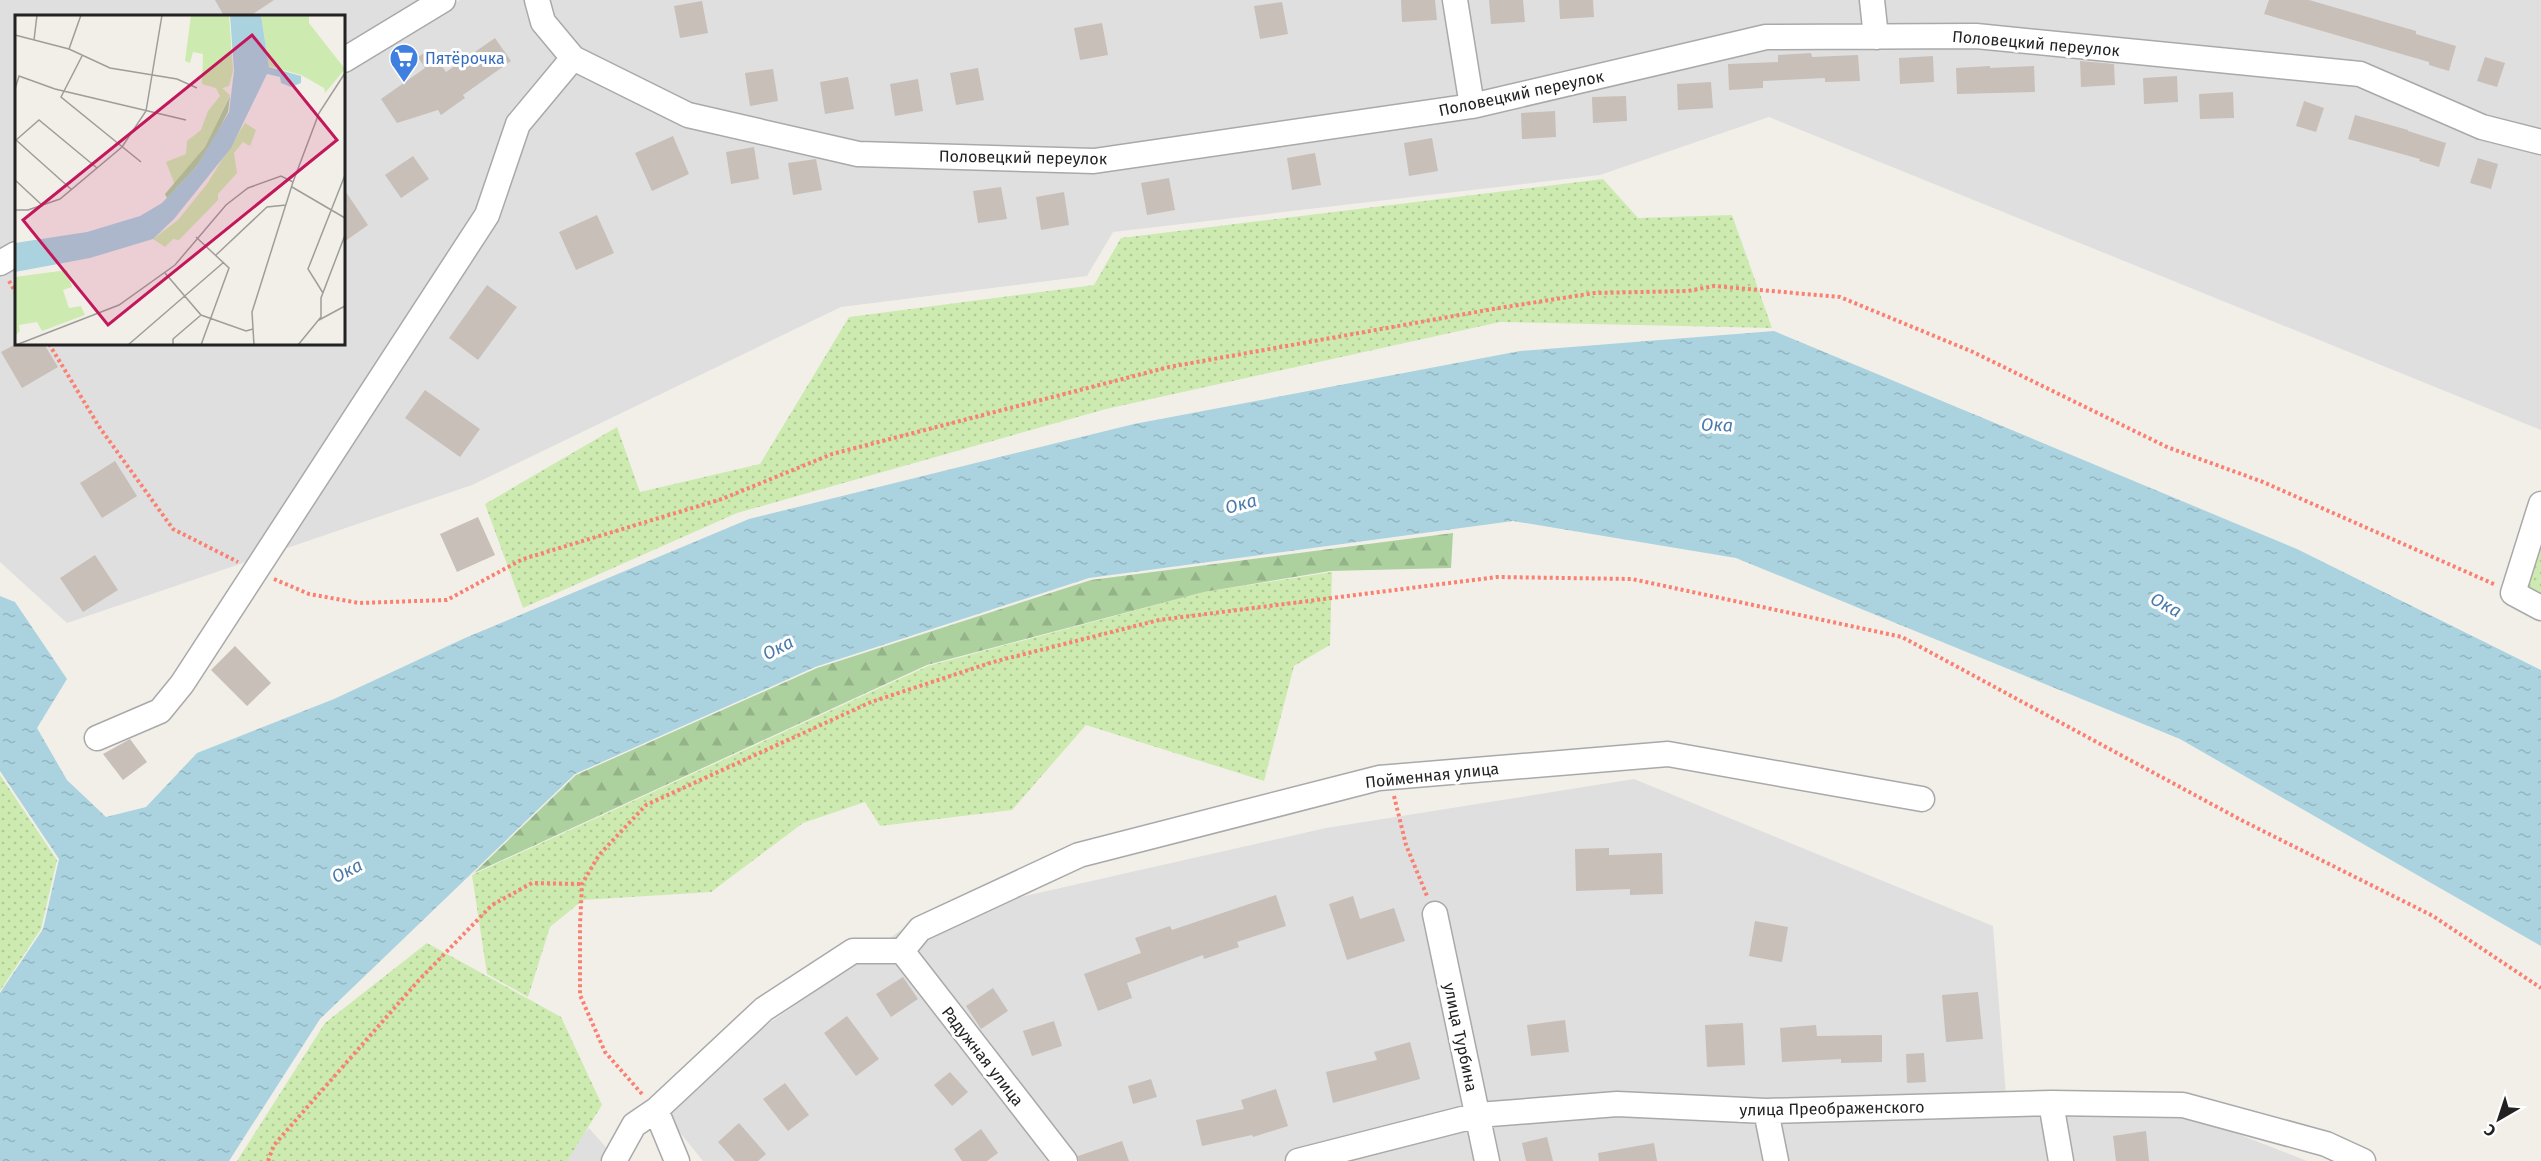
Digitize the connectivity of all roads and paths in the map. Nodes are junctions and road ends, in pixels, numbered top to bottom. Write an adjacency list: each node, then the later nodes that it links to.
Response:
1 (442, 0): 7 (street)
2 (537, 0): 6 (street, Половецкий переулок)
3 (1455, 0): 8 (street)
4 (1872, 0): 5 (street)
5 (1876, 37): 8 (street, Половецкий переулок); 9 (street, Половецкий переулок)
6 (573, 58): 8 (street, Половецкий переулок); 14 (street)
7 (345, 59)
8 (1472, 106)
9 (2541, 142)
10 (15, 255): 11 (street)
11 (0, 263)
12 (50, 345): 14 (path)
13 (2541, 504): 15 (street)
14 (255, 571): 15 (path); 17 (street)
15 (2513, 592): 16 (street)
16 (2541, 608)
17 (97, 738)
18 (1390, 777): 19 (street, Пойменная улица); 21 (path); 22 (street, Пойменная улица)
19 (1922, 799)
20 (582, 884): 23 (path); 25 (path); 29 (path)
21 (1435, 914): 27 (street, улица Турбина)
22 (902, 951): 25 (street); 32 (street, Радужная улица)
23 (2541, 988)
24 (2051, 1102): 26 (street, улица Преображенского); 28 (street, улица Преображенского); 36 (street)
25 (656, 1110): 30 (street); 31 (street)
26 (1766, 1111): 27 (street, улица Преображенского); 35 (street)
27 (1478, 1115): 33 (street, улица Преображенского); 34 (street, улица Турбина)
28 (2328, 1153): 37 (street, улица Преображенского)
29 (268, 1161)
30 (614, 1161)
31 (677, 1161)
32 (1065, 1161)
33 (1298, 1161)
34 (1487, 1161)
35 (1776, 1161)
36 (2061, 1161)
37 (2363, 1161)

